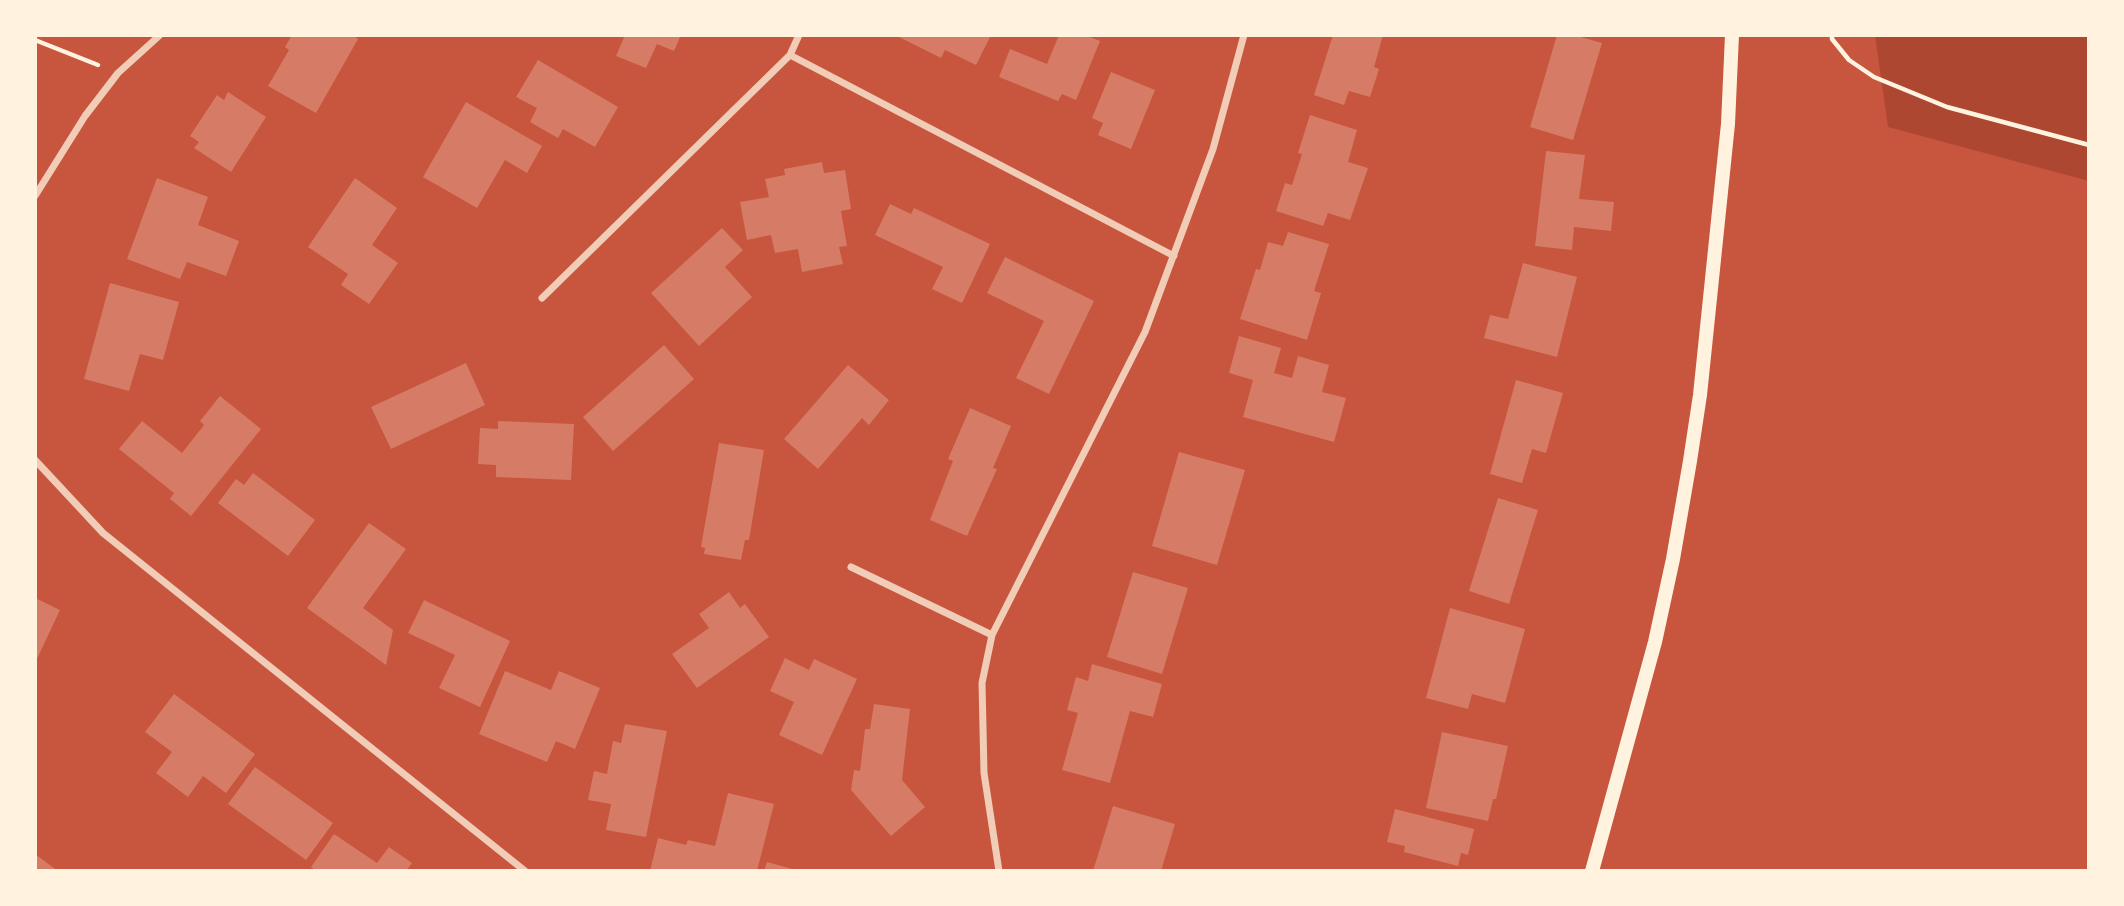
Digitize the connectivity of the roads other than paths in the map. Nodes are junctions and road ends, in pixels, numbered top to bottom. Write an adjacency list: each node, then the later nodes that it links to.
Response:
1 (160, 35): 6 (street)
2 (799, 35): 5 (street)
3 (1244, 35): 7 (street)
4 (1732, 35): 14 (main road)
5 (790, 55): 7 (street); 8 (street)
6 (35, 196)
7 (1174, 256): 11 (street)
8 (542, 298)
9 (35, 460): 12 (street)
10 (851, 567): 11 (street)
11 (992, 635): 13 (street)
12 (525, 871)
13 (999, 871)
14 (1592, 871)

